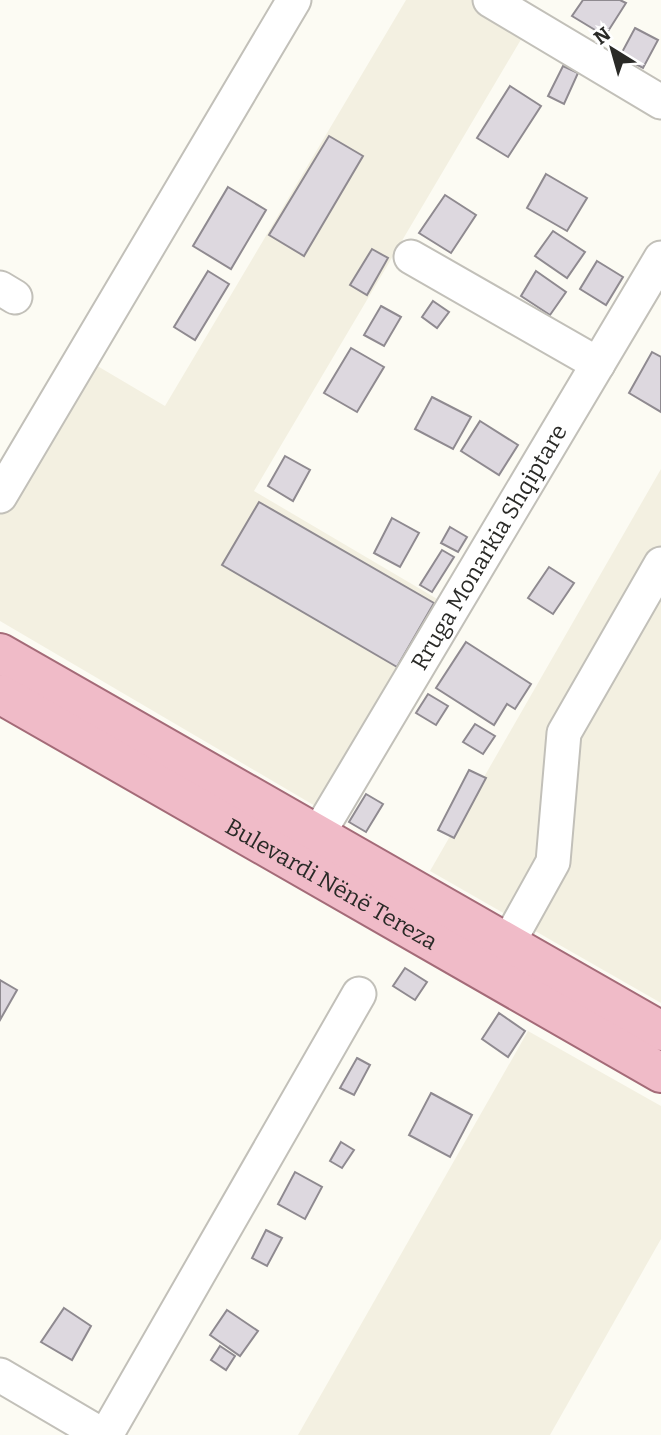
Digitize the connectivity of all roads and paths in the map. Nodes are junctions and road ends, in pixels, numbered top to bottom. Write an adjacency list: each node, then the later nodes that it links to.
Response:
1 (294, 0): 7 (street)
2 (489, 0): 3 (street)
3 (661, 103)
4 (411, 257): 6 (street)
5 (661, 258): 6 (street, Rruga Monarkia Shqiptare)
6 (598, 364): 11 (street, Rruga Monarkia Shqiptare)
7 (0, 496)
8 (661, 564): 12 (street)
9 (0, 653): 11 (main road, Bulevardi Nënë Tereza)
10 (0, 694): 15 (main road, Bulevardi Nënë Tereza)
11 (318, 834): 12 (main road, Bulevardi Nënë Tereza)
12 (508, 943): 14 (main road, Bulevardi Nënë Tereza)
13 (359, 994): 17 (street)
14 (661, 1031)
15 (661, 1073)
16 (2, 1382): 17 (street)
17 (104, 1435)

